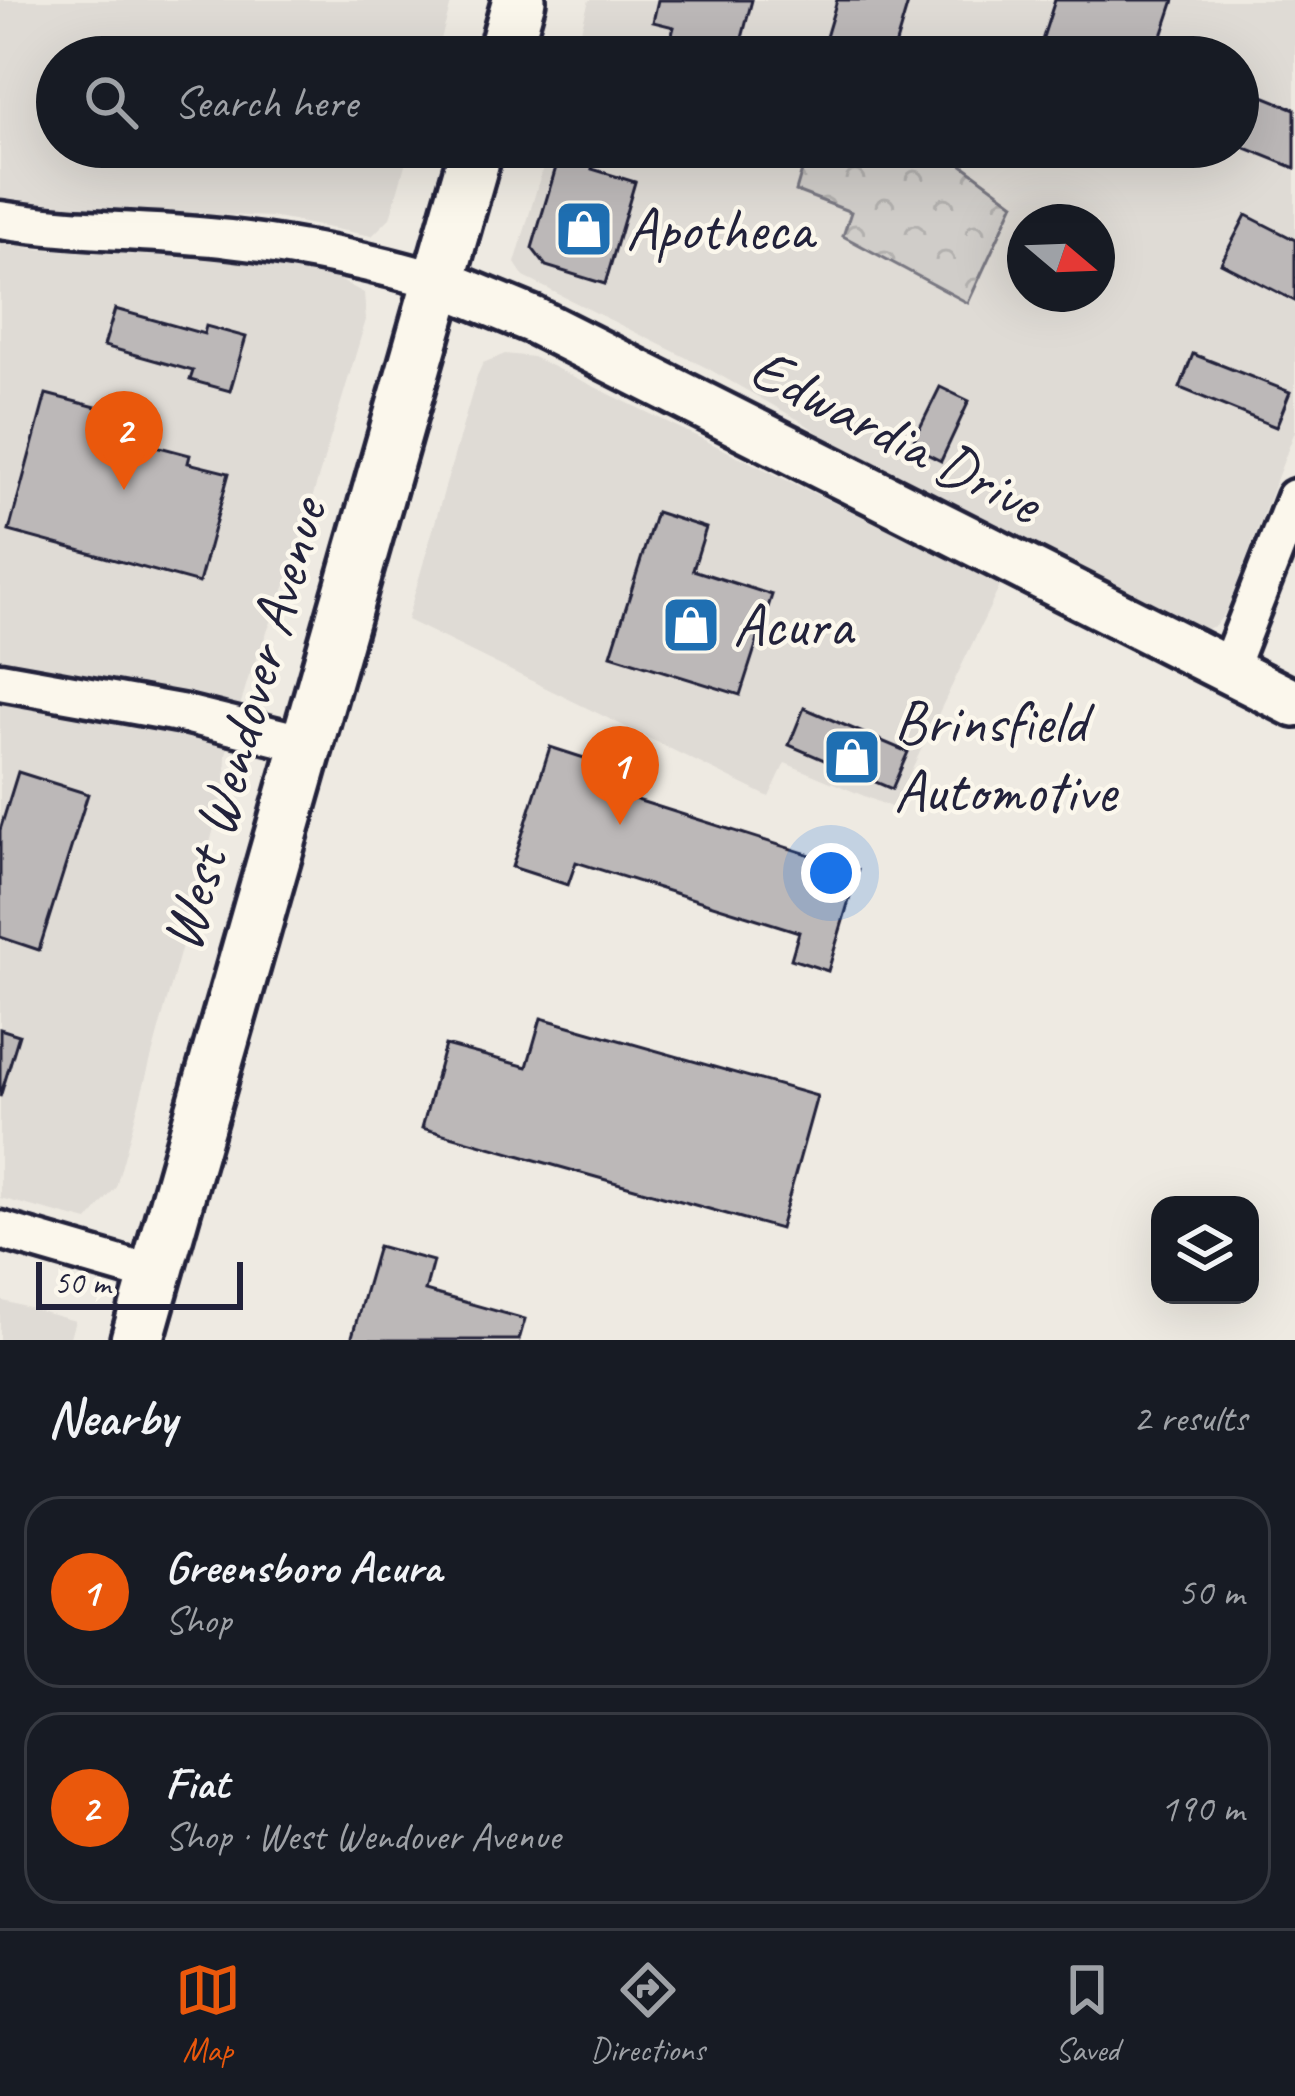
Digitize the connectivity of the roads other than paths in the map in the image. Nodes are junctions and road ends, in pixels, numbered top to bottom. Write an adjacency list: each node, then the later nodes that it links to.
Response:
1 (519, 0): 2 (highway)
2 (508, 36)
3 (471, 168): 5 (highway, West Wendover Avenue)
4 (0, 220): 5 (street)
5 (438, 281): 7 (main road, Edwardia Drive); 10 (highway, West Wendover Avenue)
6 (1295, 498): 7 (street)
7 (1228, 670): 9 (main road, Edwardia Drive)
8 (0, 681): 10 (street)
9 (1295, 703)
10 (306, 744): 12 (highway, West Wendover Avenue)
11 (0, 1230): 12 (street)
12 (155, 1274): 13 (highway, West Wendover Avenue)
13 (137, 1340)

